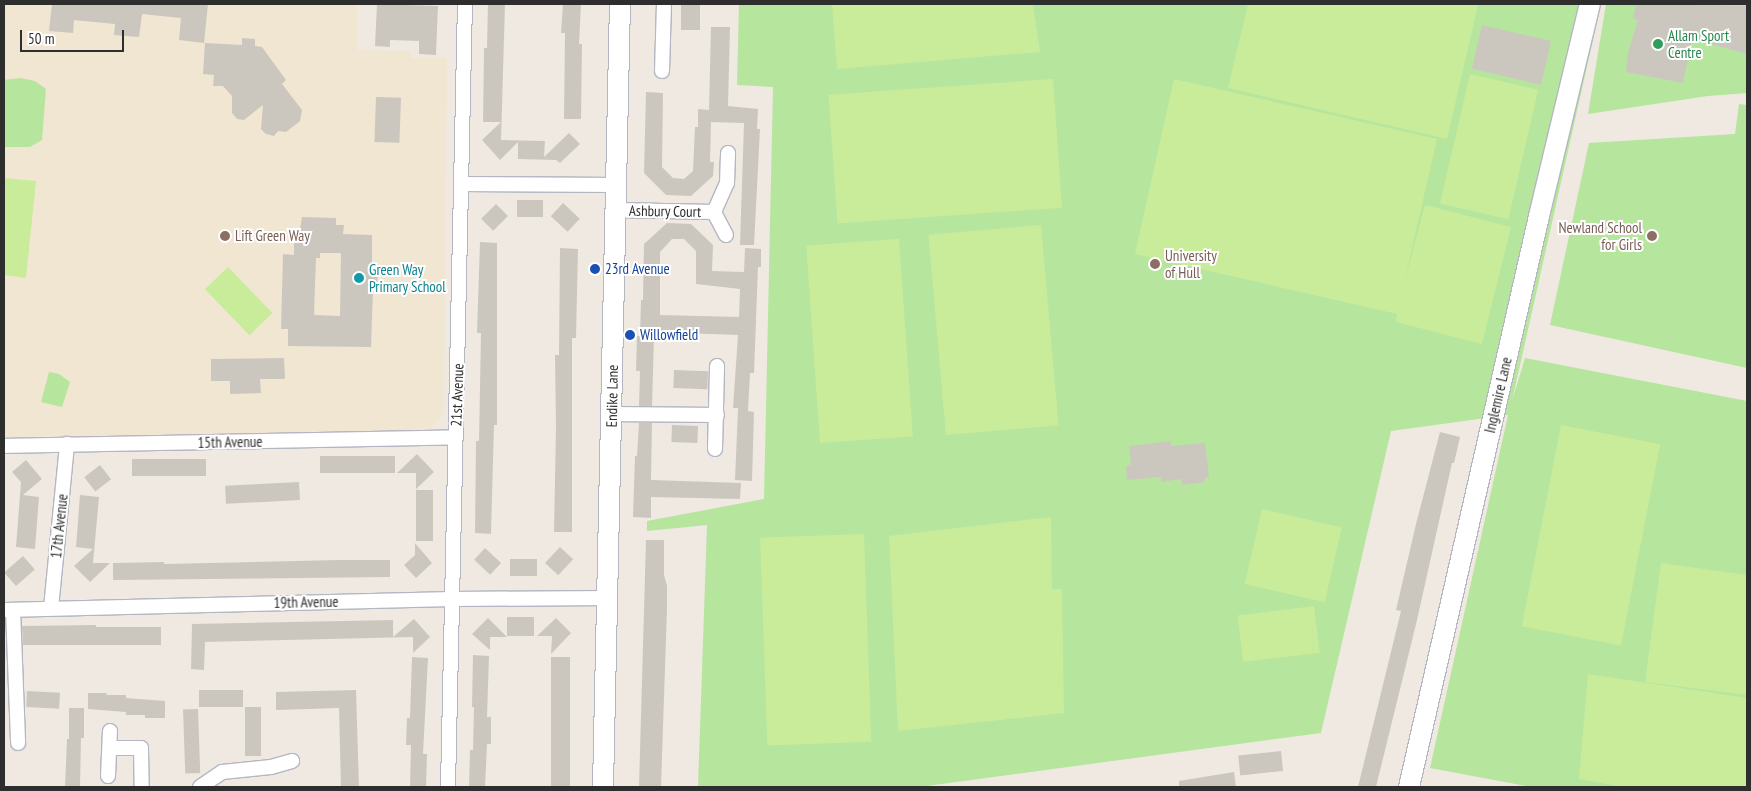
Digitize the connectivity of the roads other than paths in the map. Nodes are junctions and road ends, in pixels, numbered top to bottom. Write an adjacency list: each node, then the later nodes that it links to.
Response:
1 (465, 4): 7 (street, 21st Avenue)
2 (620, 4): 8 (street, Endike Lane)
3 (664, 4): 5 (street)
4 (1590, 4): 32 (street, Inglemire Lane)
5 (662, 72)
6 (728, 153): 10 (street, Ashbury Court)
7 (462, 184): 8 (street); 15 (street, 21st Avenue)
8 (616, 185): 9 (street, Endike Lane)
9 (616, 210): 10 (street, Ashbury Court); 13 (street, Endike Lane)
10 (714, 212): 11 (street, Ashbury Court)
11 (726, 235)
12 (717, 366): 14 (street)
13 (612, 414): 14 (street); 19 (street, Endike Lane)
14 (716, 415): 18 (street)
15 (456, 437): 16 (street, 15th Avenue); 20 (street, 21st Avenue)
16 (67, 444): 17 (street, 15th Avenue); 21 (street, 17th Avenue)
17 (4, 446)
18 (714, 448)
19 (609, 598): 20 (street, 19th Avenue); 31 (street, Endike Lane)
20 (453, 599): 21 (street, 19th Avenue); 30 (street, 21st Avenue)
21 (51, 608): 22 (street, 19th Avenue)
22 (9, 610): 24 (street)
23 (110, 731): 25 (street)
24 (18, 743)
25 (110, 748): 27 (street); 28 (street)
26 (292, 761): 29 (street)
27 (108, 776)
28 (142, 787)
29 (200, 787)
30 (448, 787)
31 (603, 787)
32 (1409, 787)

